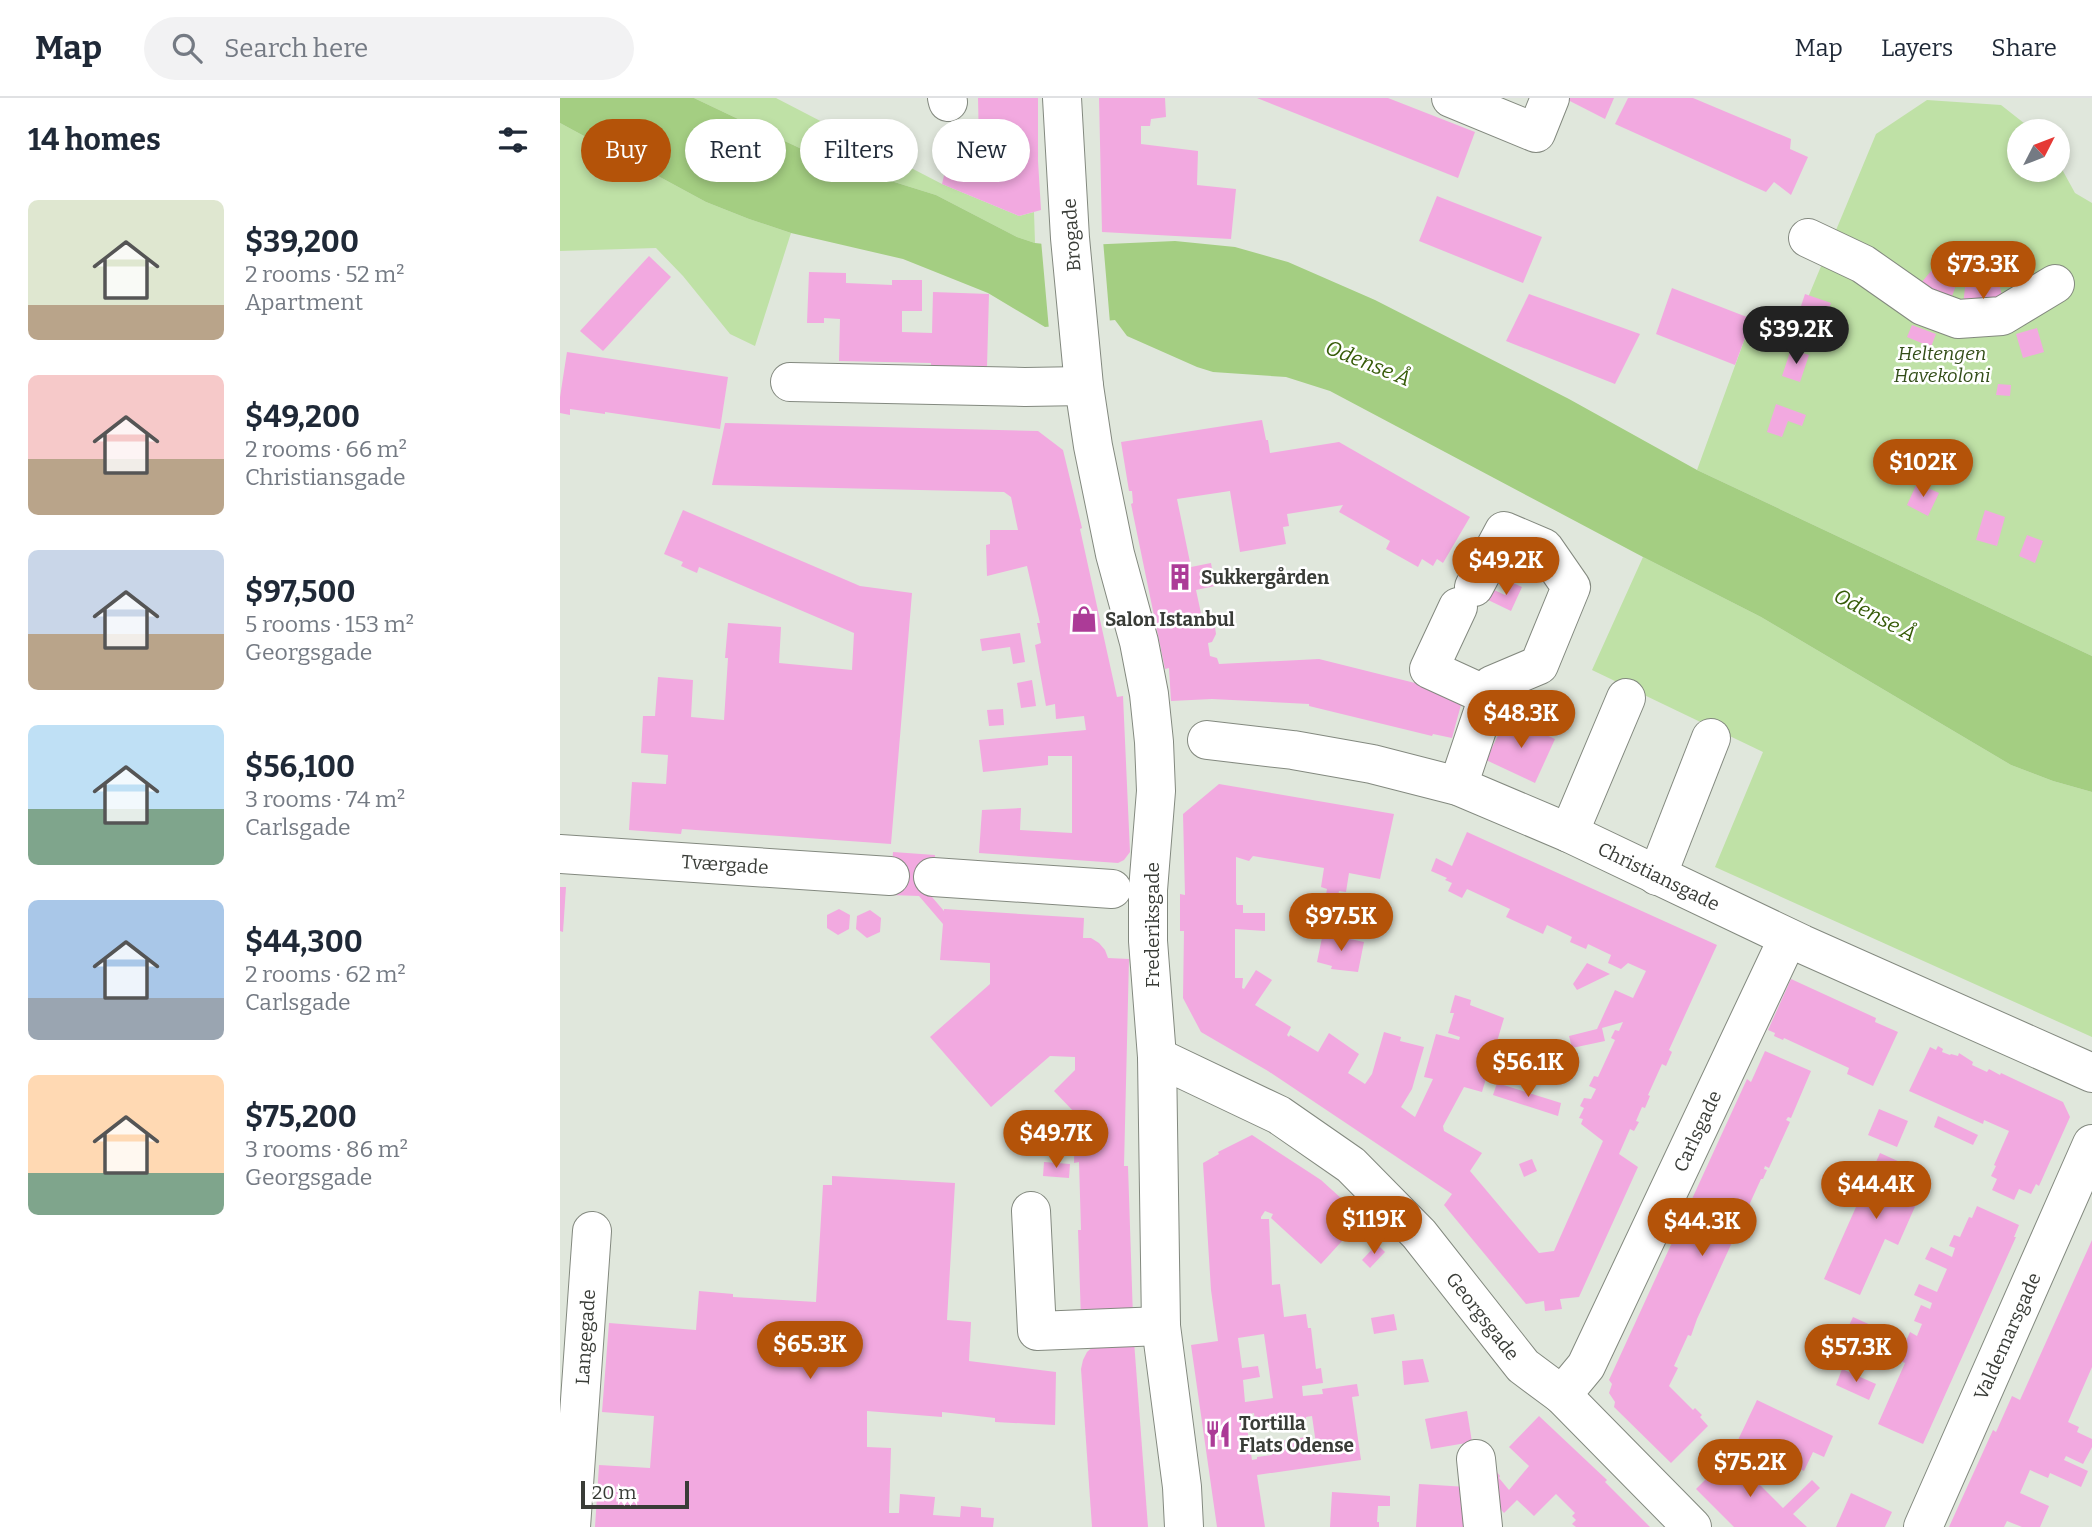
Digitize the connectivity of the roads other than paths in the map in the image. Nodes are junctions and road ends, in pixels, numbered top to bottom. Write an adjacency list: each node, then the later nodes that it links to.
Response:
1 (1062, 98): 6 (street, Brogade)
2 (1451, 98): 3 (street)
3 (1542, 115)
4 (1808, 238): 5 (street)
5 (2055, 284)
6 (1079, 330): 8 (street, Frederiksgade)
7 (790, 382): 8 (street)
8 (1084, 386): 21 (street, Frederiksgade)
9 (1488, 696): 9 (street); 13 (street)
10 (1626, 698): 14 (street)
11 (1711, 738): 17 (street)
12 (1207, 740): 13 (street, Christiansgade)
13 (1458, 786): 14 (street, Christiansgade)
14 (1569, 833): 17 (street, Christiansgade)
15 (560, 854): 16 (street, Tværgade)
16 (890, 876)
17 (1657, 876): 20 (street, Christiansgade)
18 (933, 877): 19 (street)
19 (1112, 889)
20 (1788, 938): 22 (street, Christiansgade); 27 (street, Carlsgade)
21 (1156, 1046): 26 (street, Frederiksgade); 27 (street, Georgsgade)
22 (2092, 1073)
23 (2092, 1144): 34 (street, Valdemarsgade)
24 (1031, 1211): 26 (street)
25 (592, 1231): 28 (street, Langegade)
26 (1161, 1326): 31 (street, Frederiksgade)
27 (1563, 1395): 33 (street, Georgsgade)
28 (569, 1443): 30 (street, Langegade)
29 (1476, 1459): 32 (street)
30 (571, 1527)
31 (1184, 1527)
32 (1483, 1527)
33 (1692, 1527)
34 (1923, 1527)

